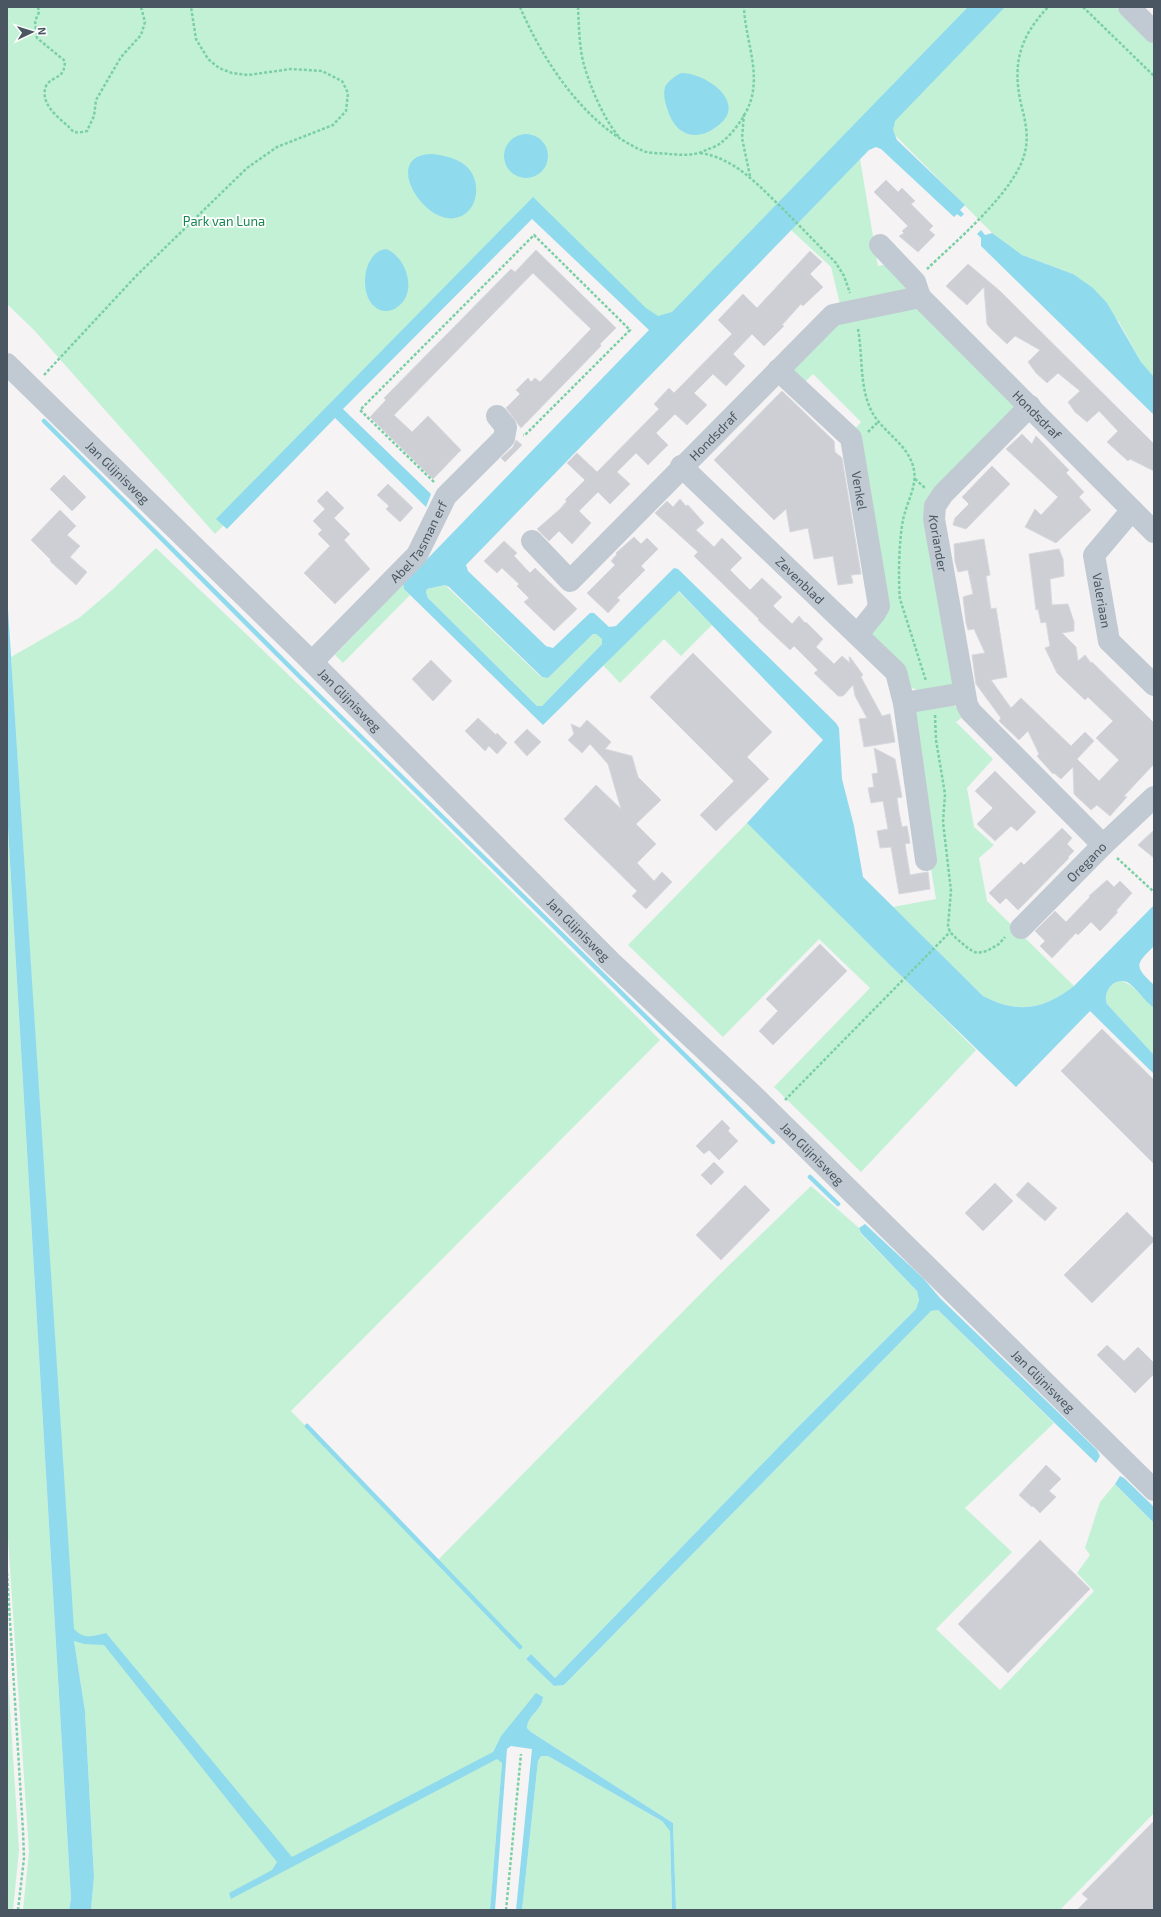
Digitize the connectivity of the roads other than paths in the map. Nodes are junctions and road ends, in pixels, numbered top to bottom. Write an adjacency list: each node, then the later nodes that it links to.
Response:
1 (1129, 7): 2 (street)
2 (1154, 32)
3 (880, 245): 4 (street, Hondsdraf)
4 (917, 290): 6 (street, Hondsdraf); 7 (street, Hondsdraf)
5 (7, 364): 14 (street, Jan Glijnisweg)
6 (778, 370): 9 (street, Hondsdraf); 13 (street, Venkel)
7 (1030, 406): 10 (street, Hondsdraf); 16 (street, Koriander)
8 (501, 424): 14 (street, Abel Tasman erf)
9 (681, 466): 12 (street, Hondsdraf); 13 (street, Zevenblad)
10 (1132, 510): 11 (street, Hondsdraf); 15 (street, Valeriaan)
11 (1154, 532)
12 (532, 541)
13 (858, 634): 17 (street, Zevenblad)
14 (312, 662): 22 (street, Jan Glijnisweg)
15 (1154, 685)
16 (964, 693): 17 (street); 19 (street, Koriander)
17 (904, 703): 20 (street, Zevenblad)
18 (1154, 797): 19 (street, Oregano)
19 (1103, 845): 21 (street, Oregano)
20 (926, 860)
21 (1021, 928)
22 (1154, 1490)

